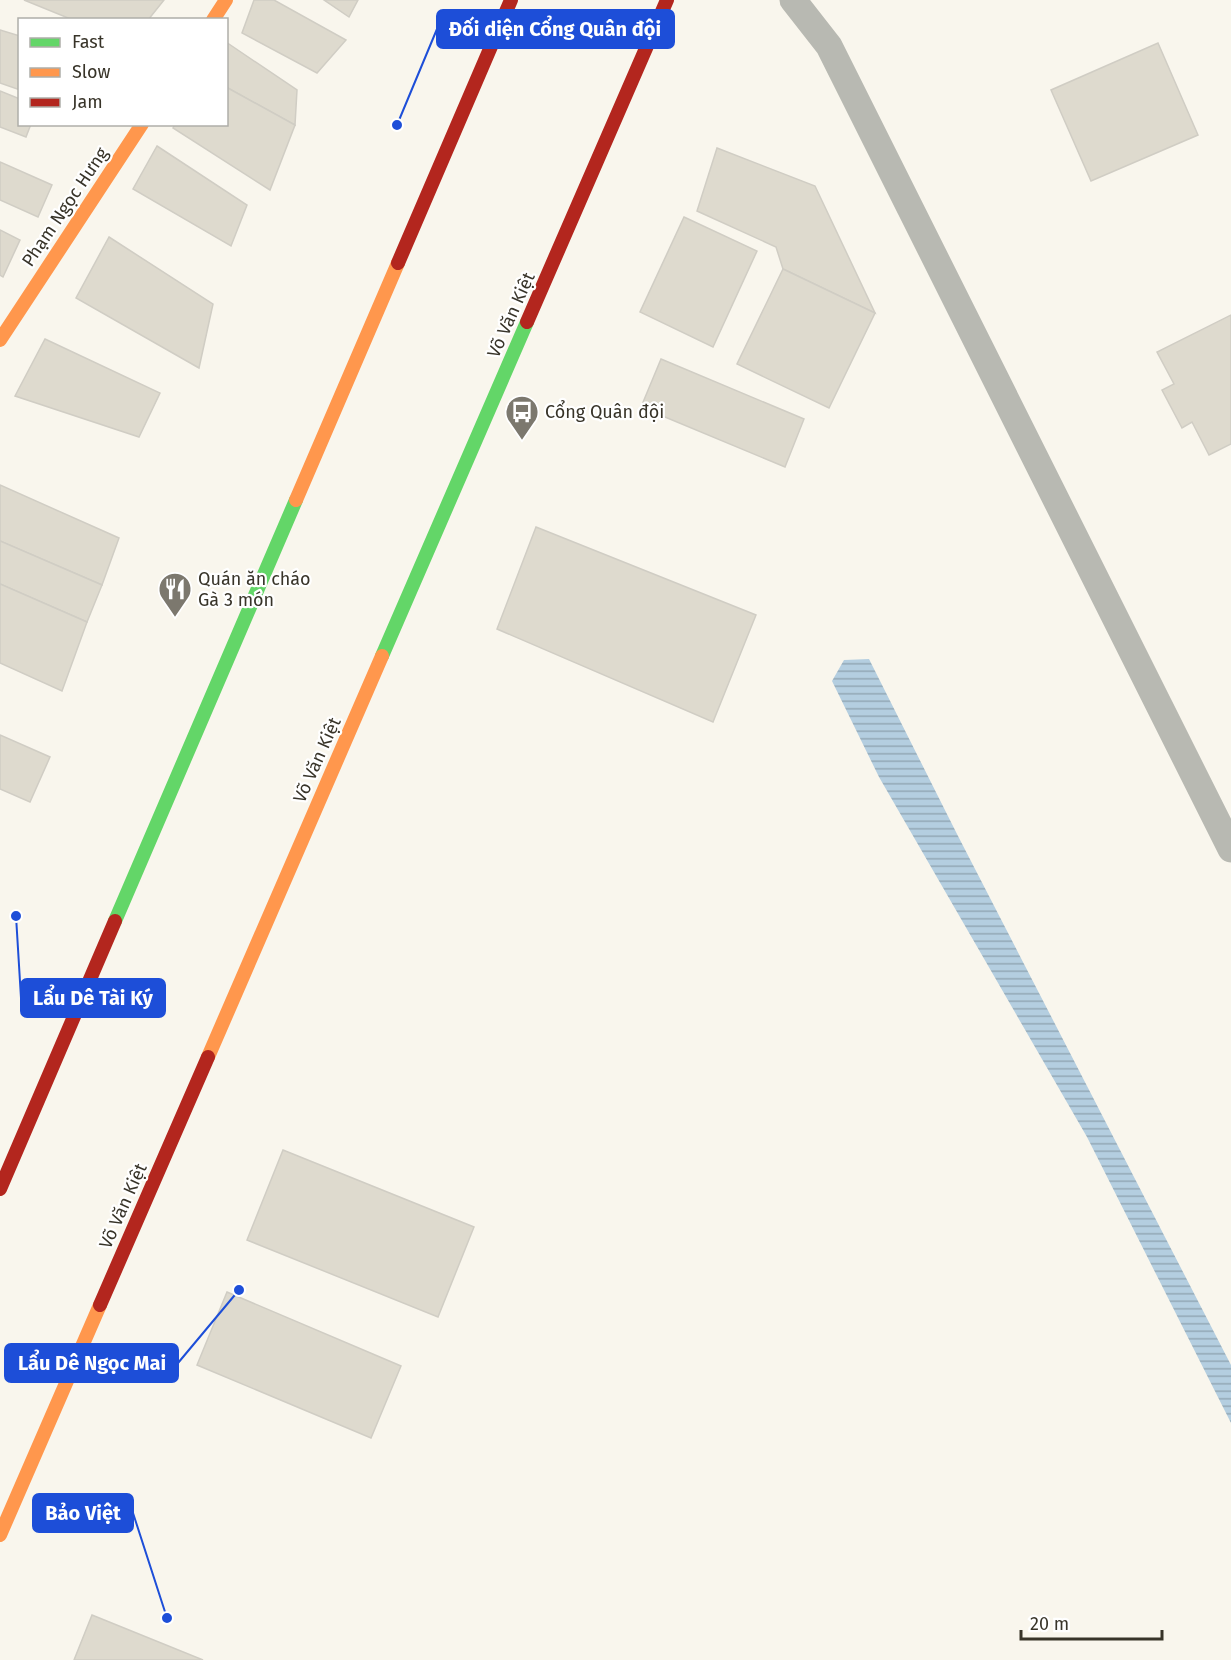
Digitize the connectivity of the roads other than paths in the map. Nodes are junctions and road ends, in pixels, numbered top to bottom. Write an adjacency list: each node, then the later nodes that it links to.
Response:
1 (226, 0): 5 (main road)
2 (511, 0): 9 (main road)
3 (668, 0): 10 (main road, Võ Văn Kiệt)
4 (793, 0): 8 (lane)
5 (214, 18)
6 (141, 126): 7 (main road, Phạm Ngọc Hưng)
7 (0, 340)
8 (1231, 849)
9 (0, 1190)
10 (0, 1535)

